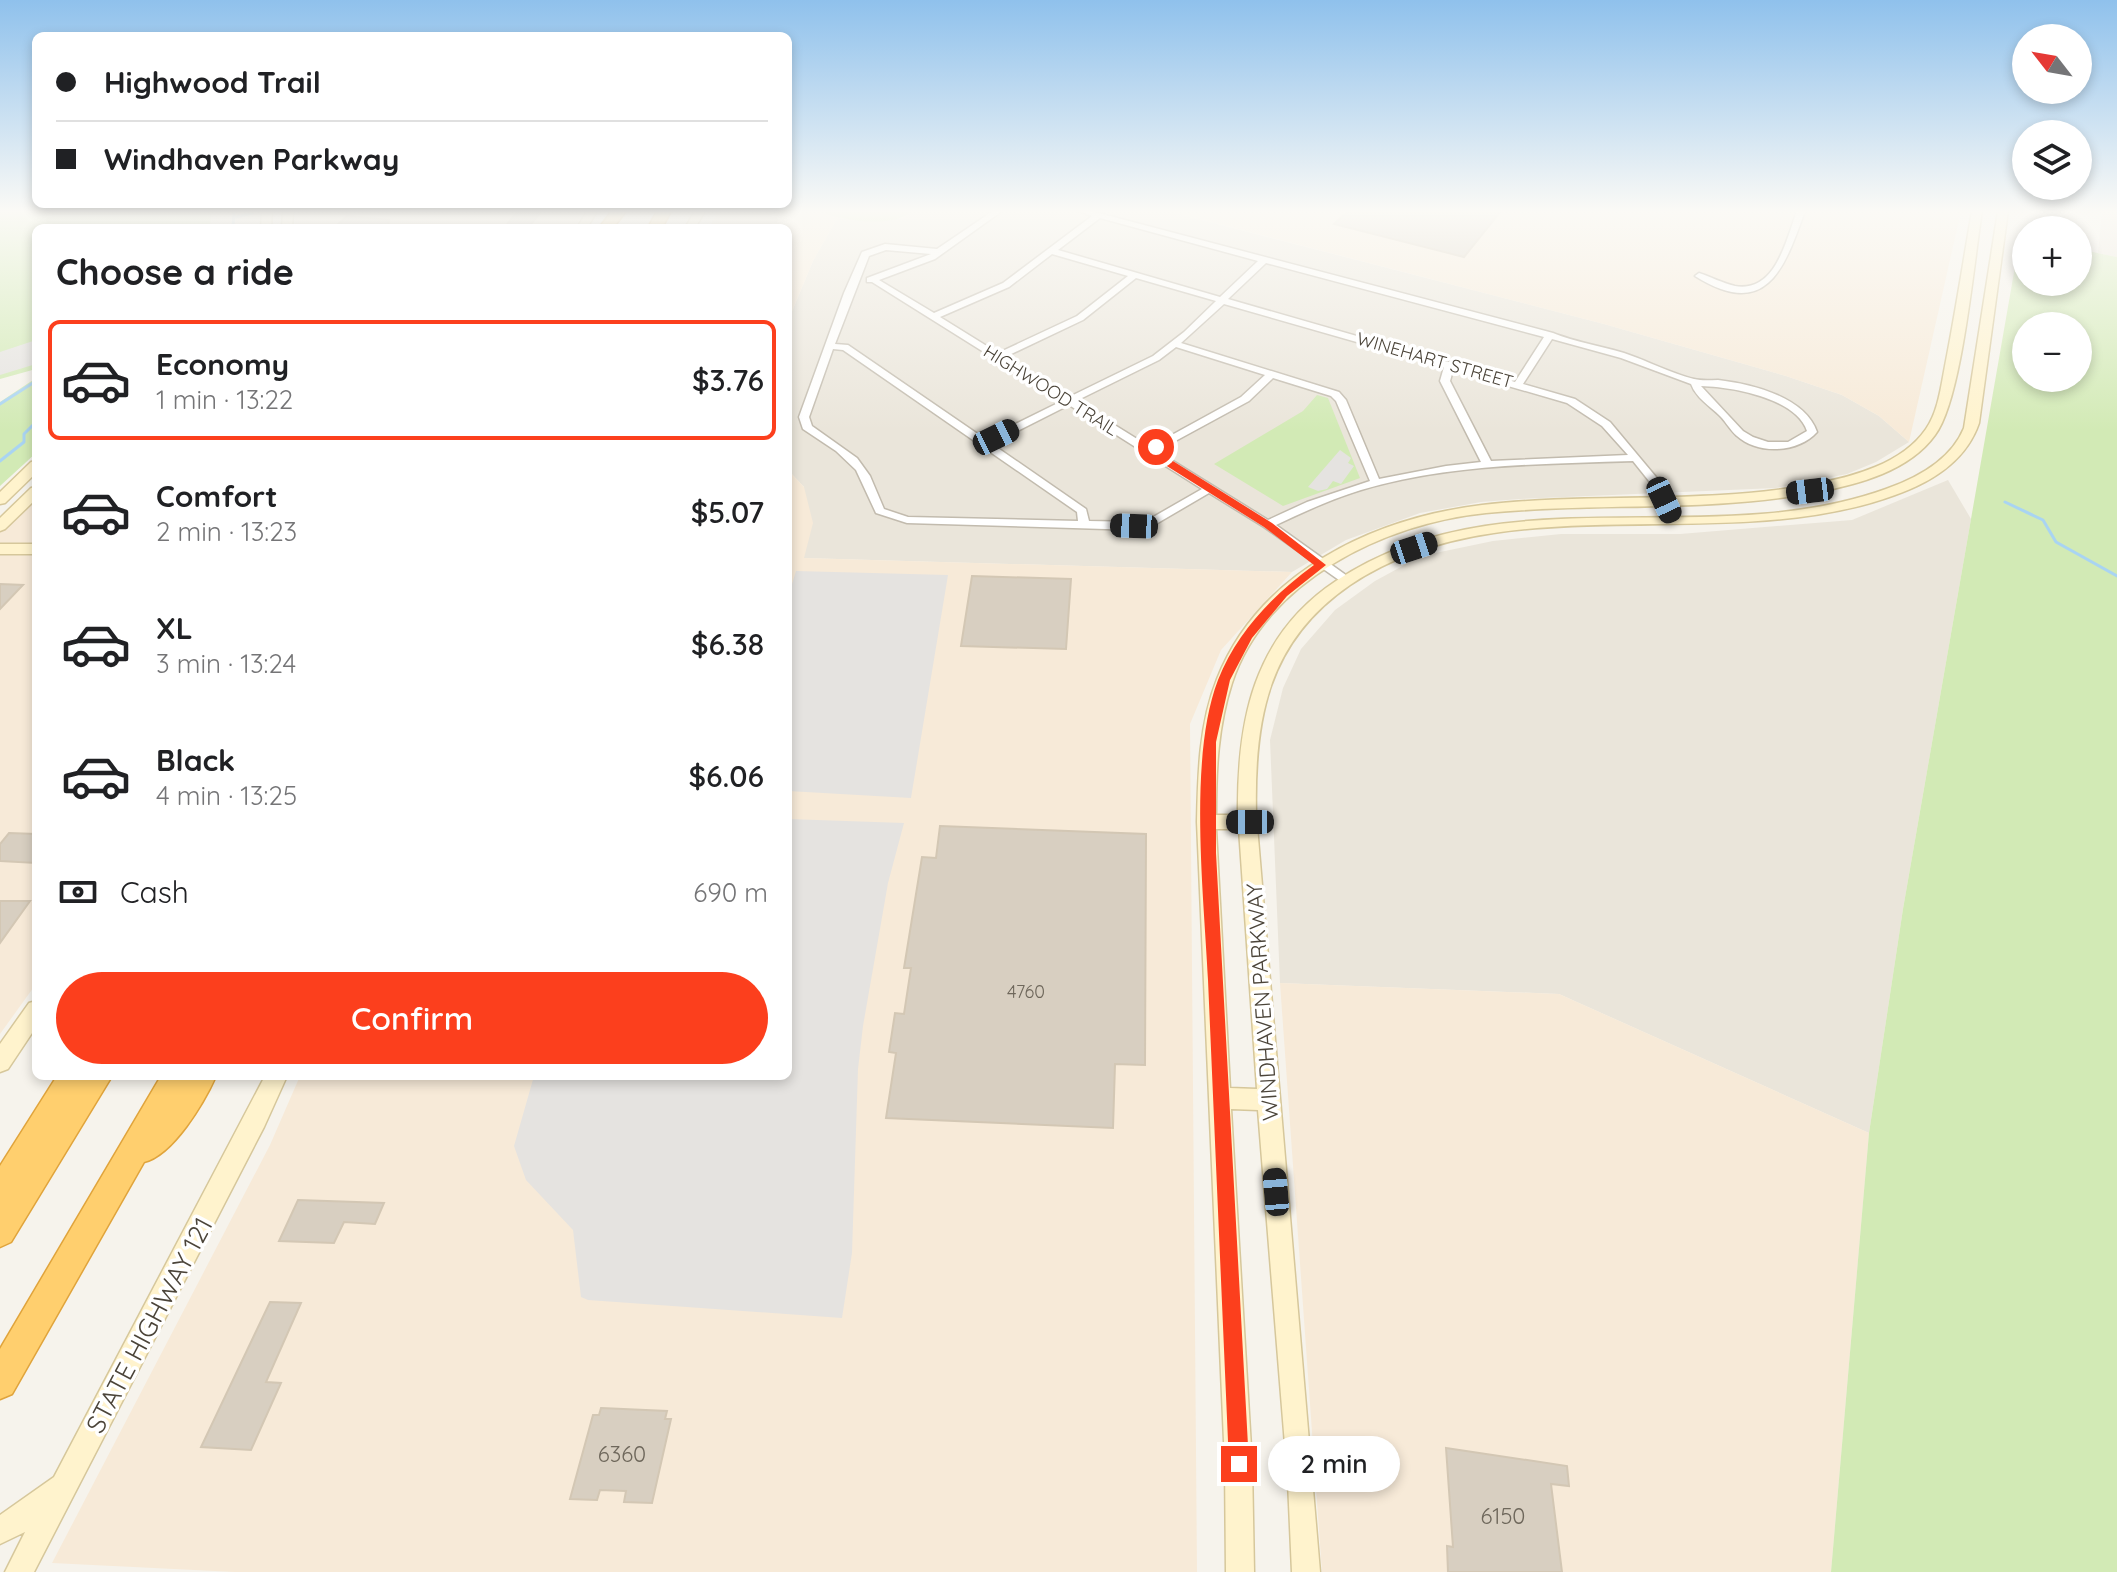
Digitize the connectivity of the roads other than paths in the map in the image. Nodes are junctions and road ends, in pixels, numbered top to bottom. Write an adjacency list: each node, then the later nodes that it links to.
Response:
1 (852, 284): 16 (street)
2 (881, 284): 13 (street, HIGHWOOD TRAIL)
3 (1007, 284): 13 (street)
4 (1122, 284): 17 (street)
5 (1167, 284): 12 (street, WINEHART STREET)
6 (1239, 284): 12 (street)
7 (1360, 284): 14 (street)
8 (1723, 284): 9 (street)
9 (1761, 284)
10 (1967, 284): 20 (main road, WINDHAVEN PARKWAY)
11 (1992, 284): 20 (main road, WINDHAVEN PARKWAY)
12 (1223, 300): 15 (street); 18 (street, WINEHART STREET)
13 (933, 317): 17 (street, HIGHWOOD TRAIL)
14 (1550, 335): 21 (street); 22 (street)
15 (1175, 344): 19 (street); 23 (street)
16 (828, 346): 24 (street); 35 (street)
17 (998, 357): 23 (street, HIGHWOOD TRAIL)
18 (1450, 364): 22 (street, WINEHART STREET); 27 (street)
19 (1272, 374): 25 (street); 29 (street)
20 (1964, 380): 33 (main road, WINDHAVEN PARKWAY); 34 (main road, WINDHAVEN PARKWAY)
21 (1695, 382): 21 (street)
22 (1518, 384): 26 (street, WINEHART STREET)
23 (1069, 402): 24 (street); 25 (street, HIGHWOOD TRAIL)
24 (985, 443): 35 (street)
25 (1150, 451): 30 (street, HIGHWOOD TRAIL)
26 (1634, 458): 27 (street); 33 (street, WINEHART STREET)
27 (1486, 462): 29 (street)
28 (32, 469): 32 (main road)
29 (1375, 481): 36 (street)
30 (1209, 489): 35 (street); 36 (street, HIGHWOOD TRAIL)
31 (32, 495): 37 (main road)
32 (0, 500)
33 (1664, 500): 34 (street, WINEHART STREET); 40 (main road, WINDHAVEN PARKWAY)
34 (1674, 520): 41 (main road, WINDHAVEN PARKWAY)
35 (1084, 525)
36 (1268, 525): 40 (street, HIGHWOOD TRAIL)
37 (0, 526)
38 (0, 549): 39 (main road)
39 (32, 549)
40 (1321, 565): 41 (street, HIGHWOOD TRAIL); 42 (main road, WINDHAVEN PARKWAY)
41 (1346, 581): 43 (main road, WINDHAVEN PARKWAY)
42 (1208, 822): 43 (main road); 51 (main road, WINDHAVEN PARKWAY)
43 (1250, 822): 52 (main road, WINDHAVEN PARKWAY)
44 (32, 1016): 45 (main road)
45 (0, 1062)
46 (71, 1080): 54 (highway)
47 (94, 1080): 55 (highway)
48 (175, 1080): 53 (highway)
49 (198, 1080): 53 (highway)
50 (274, 1080): 57 (main road, STATE HIGHWAY 121)
51 (1220, 1098): 52 (main road); 60 (main road, WINDHAVEN PARKWAY)
52 (1268, 1100): 61 (main road, WINDHAVEN PARKWAY)
53 (120, 1173): 56 (highway)
54 (0, 1194)
55 (0, 1231)
56 (0, 1382)
57 (67, 1482): 58 (main road); 59 (main road, STATE HIGHWAY 121)
58 (0, 1530)
59 (19, 1572)
60 (1240, 1572)
61 (1306, 1572)

